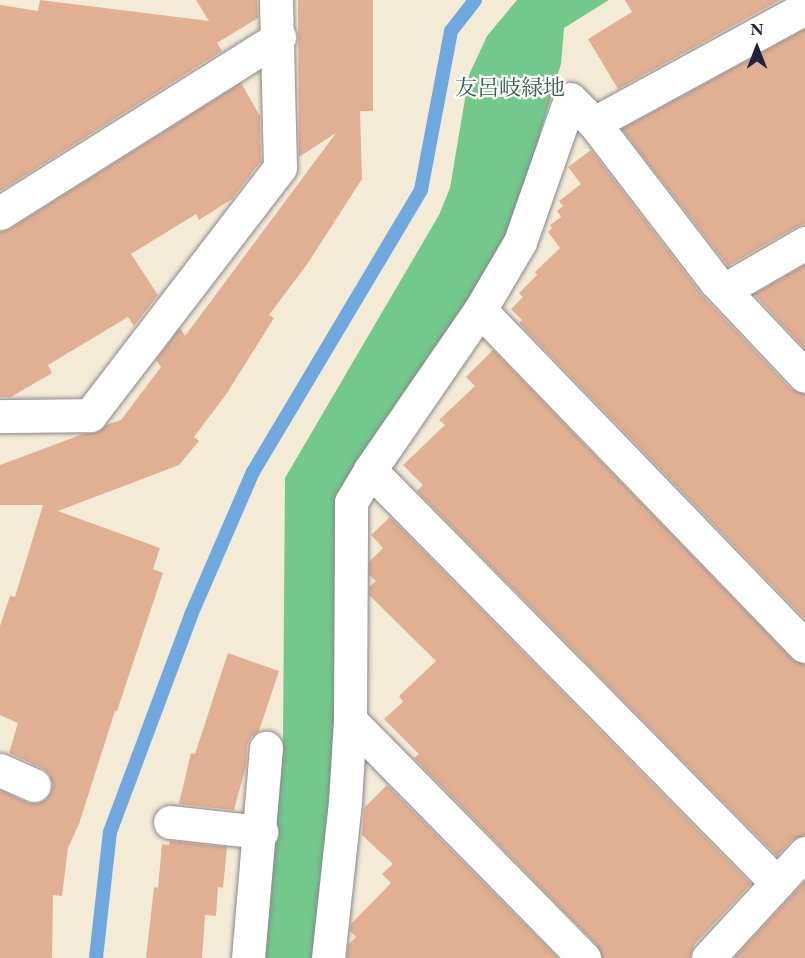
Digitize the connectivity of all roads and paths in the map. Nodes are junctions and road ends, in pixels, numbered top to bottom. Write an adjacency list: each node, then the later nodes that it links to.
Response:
1 (276, 0): 3 (street)
2 (805, 8): 4 (street)
3 (279, 37): 5 (street); 10 (street)
4 (594, 123): 7 (street); 8 (street)
5 (0, 213)
6 (805, 243): 7 (street)
7 (724, 290): 9 (street)
8 (480, 310): 11 (street); 12 (street)
9 (805, 376)
10 (0, 416)
11 (370, 470): 13 (street); 20 (street)
12 (805, 646)
13 (350, 720): 22 (street); 23 (street)
14 (266, 748): 18 (street)
15 (0, 770): 16 (street)
16 (34, 785)
17 (170, 822): 18 (street)
18 (261, 832): 21 (street)
19 (805, 853): 20 (street)
20 (777, 883): 24 (street)
21 (248, 958)
22 (328, 958)
23 (584, 958)
24 (708, 958)

